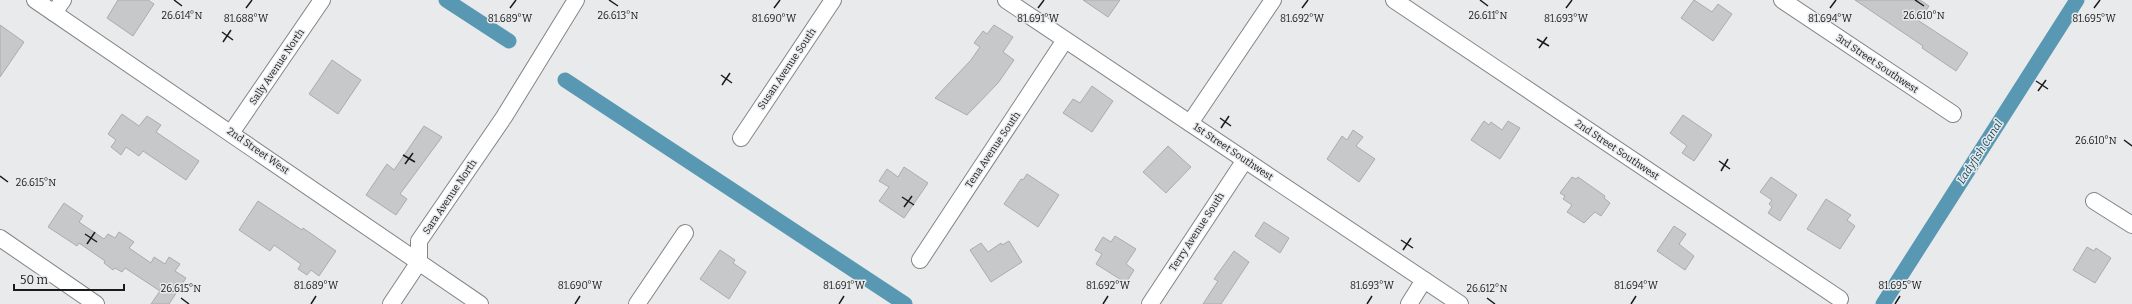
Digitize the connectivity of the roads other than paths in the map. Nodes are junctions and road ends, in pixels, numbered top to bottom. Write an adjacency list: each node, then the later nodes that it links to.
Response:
1 (35, 0): 9 (street, 2nd Street West)
2 (322, 0): 13 (street, Sally Avenue North)
3 (576, 0): 21 (street, Sara Avenue North)
4 (833, 0): 14 (street, Susan Avenue South)
5 (1006, 0): 10 (street, 1st Street Southwest)
6 (1274, 0): 12 (street)
7 (1394, 0): 23 (street, 2nd Street Southwest)
8 (1782, 0): 11 (street, 3rd Street Southwest)
9 (59, 7): 13 (street, 2nd Street West)
10 (1065, 40): 12 (street, 1st Street Southwest); 20 (street, Tena Avenue South)
11 (1953, 114)
12 (1190, 123): 15 (street, 1st Street Southwest)
13 (231, 133): 21 (street, 2nd Street West)
14 (741, 138)
15 (1245, 160): 22 (street, 1st Street Southwest); 28 (street, Terry Avenue South)
16 (2094, 201): 17 (street)
17 (2132, 225)
18 (685, 233): 27 (street)
19 (0, 238): 24 (street)
20 (920, 260)
21 (419, 262): 25 (street); 26 (street, 2nd Street West)
22 (1424, 280): 29 (street); 30 (street, 1st Street Southwest)
23 (1840, 299)
24 (96, 304)
25 (391, 304)
26 (480, 304)
27 (637, 304)
28 (1150, 304)
29 (1409, 304)
30 (1460, 304)

